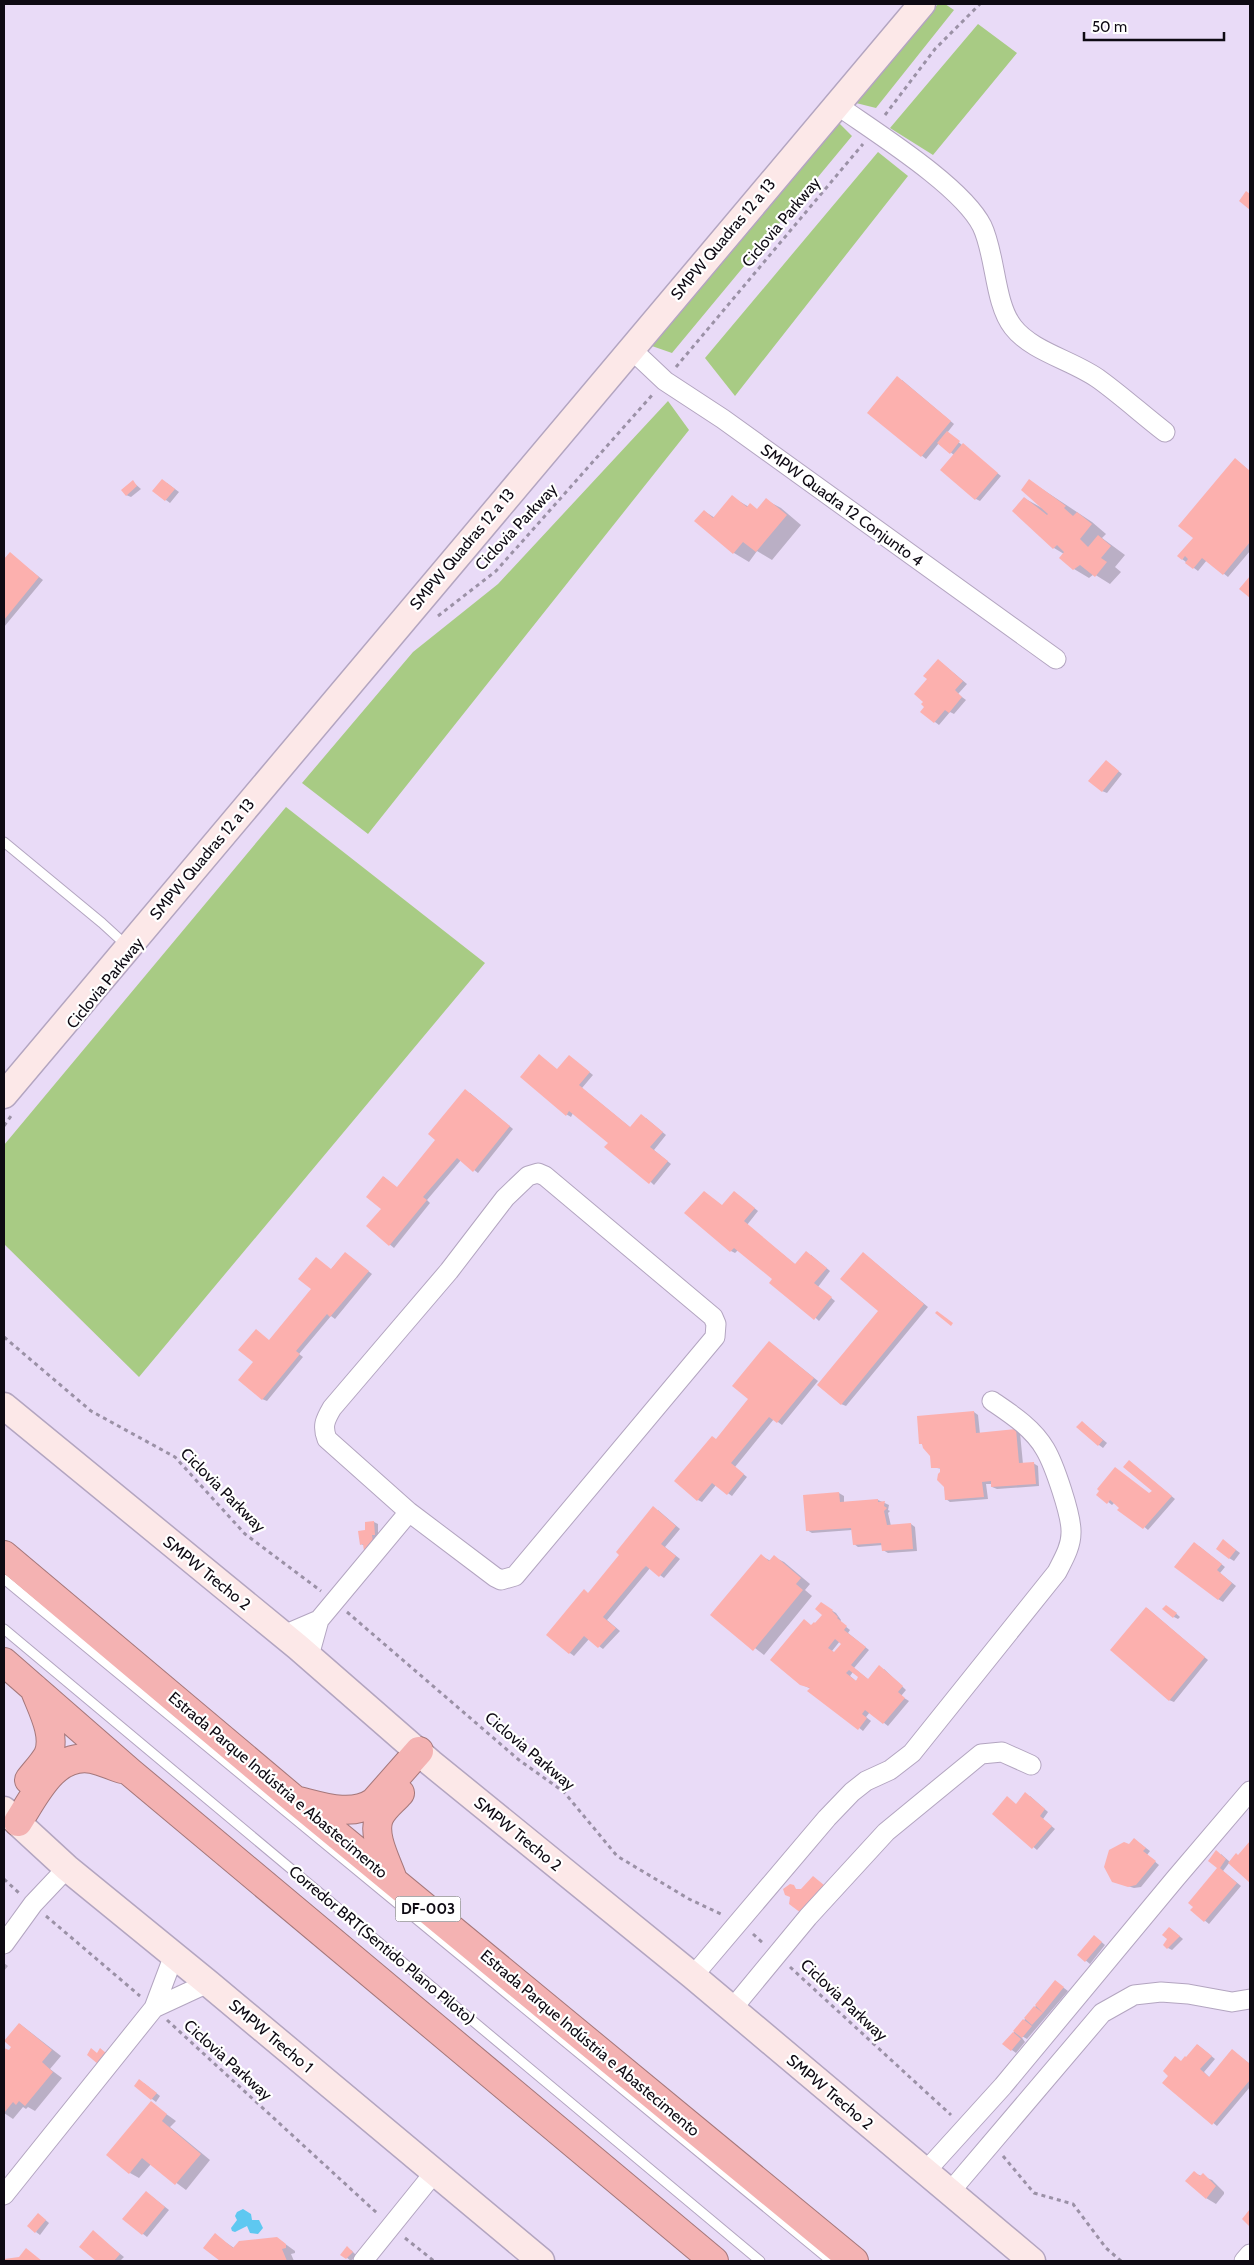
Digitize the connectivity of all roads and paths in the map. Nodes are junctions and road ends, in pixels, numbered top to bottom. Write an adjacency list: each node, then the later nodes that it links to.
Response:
1 (922, 4): 3 (street, SMPW Quadras 12 a 13)
2 (980, 4): 4 (path, Ciclovia Parkway)
3 (837, 105): 4 (street); 5 (street, SMPW Quadras 12 a 13)
4 (873, 131): 6 (path, Ciclovia Parkway); 7 (street)
5 (630, 348): 6 (street, SMPW Quadra 12 Conjunto 4); 11 (street, SMPW Quadras 12 a 13)
6 (664, 381): 8 (path, Ciclovia Parkway); 9 (street, SMPW Quadra 12 Conjunto 4)
7 (1165, 432)
8 (434, 619)
9 (1056, 659)
10 (4, 842): 11 (lane)
11 (128, 947): 12 (street, SMPW Quadras 12 a 13)
12 (10, 1103): 13 (path)
13 (4, 1126)
14 (4, 1337): 20 (path, Ciclovia Parkway)
15 (992, 1400): 37 (street)
16 (4, 1406): 23 (street, SMPW Trecho 2)
17 (409, 1512): 17 (street); 20 (street)
18 (4, 1555): 31 (highway, Estrada Parque Indústria e Abastecimento / DF-003)
19 (4, 1579): 59 (lane)
20 (335, 1602): 21 (street); 37 (path, Ciclovia Parkway)
21 (319, 1620): 23 (street); 24 (street)
22 (4, 1629): 58 (lane, Corredor BRT(Sentido Plano Piloto))
23 (284, 1635): 24 (street, SMPW Trecho 2)
24 (309, 1656): 27 (street, SMPW Trecho 2)
25 (4, 1662): 26 (highway)
26 (33, 1686): 29 (highway); 32 (highway)
27 (425, 1757): 31 (highway); 35 (highway); 42 (street, SMPW Trecho 2)
28 (1031, 1765): 46 (street)
29 (130, 1772): 32 (highway); 57 (highway)
30 (1250, 1791): 47 (street)
31 (295, 1800): 35 (highway, Estrada Parque Indústria e Abastecimento / DF-003)
32 (8, 1814): 33 (street, SMPW Trecho 1)
33 (67, 1868): 36 (street); 40 (street, SMPW Trecho 1)
34 (4, 1879): 36 (path, Ciclovia Parkway)
35 (394, 1881): 60 (highway, Estrada Parque Indústria e Abastecimento / DF-003)
36 (33, 1904): 38 (street); 45 (path, Ciclovia Parkway)
37 (739, 1922): 39 (path, Ciclovia Parkway); 42 (street)
38 (4, 1944)
39 (768, 1948)
40 (174, 1955): 43 (street, SMPW Trecho 1); 45 (street)
41 (783, 1961): 47 (path, Ciclovia Parkway)
42 (693, 1976): 46 (street, SMPW Trecho 2)
43 (208, 1983): 45 (street); 50 (street, SMPW Trecho 1)
44 (1250, 1999): 48 (street)
45 (154, 2008): 52 (street); 53 (path, Ciclovia Parkway)
46 (732, 2008): 49 (street, SMPW Trecho 2)
47 (966, 2129): 49 (street)
48 (991, 2142): 51 (street); 62 (path)
49 (925, 2172): 51 (street, SMPW Trecho 2)
50 (434, 2173): 53 (street); 56 (street, SMPW Trecho 1)
51 (949, 2193): 61 (street, SMPW Trecho 2)
52 (4, 2195)
53 (391, 2226): 54 (street); 55 (path, Ciclovia Parkway)
54 (363, 2261)
55 (434, 2261)
56 (541, 2261)
57 (714, 2261)
58 (760, 2261)
59 (831, 2261)
60 (854, 2261)
61 (1032, 2261)
62 (1121, 2261)

